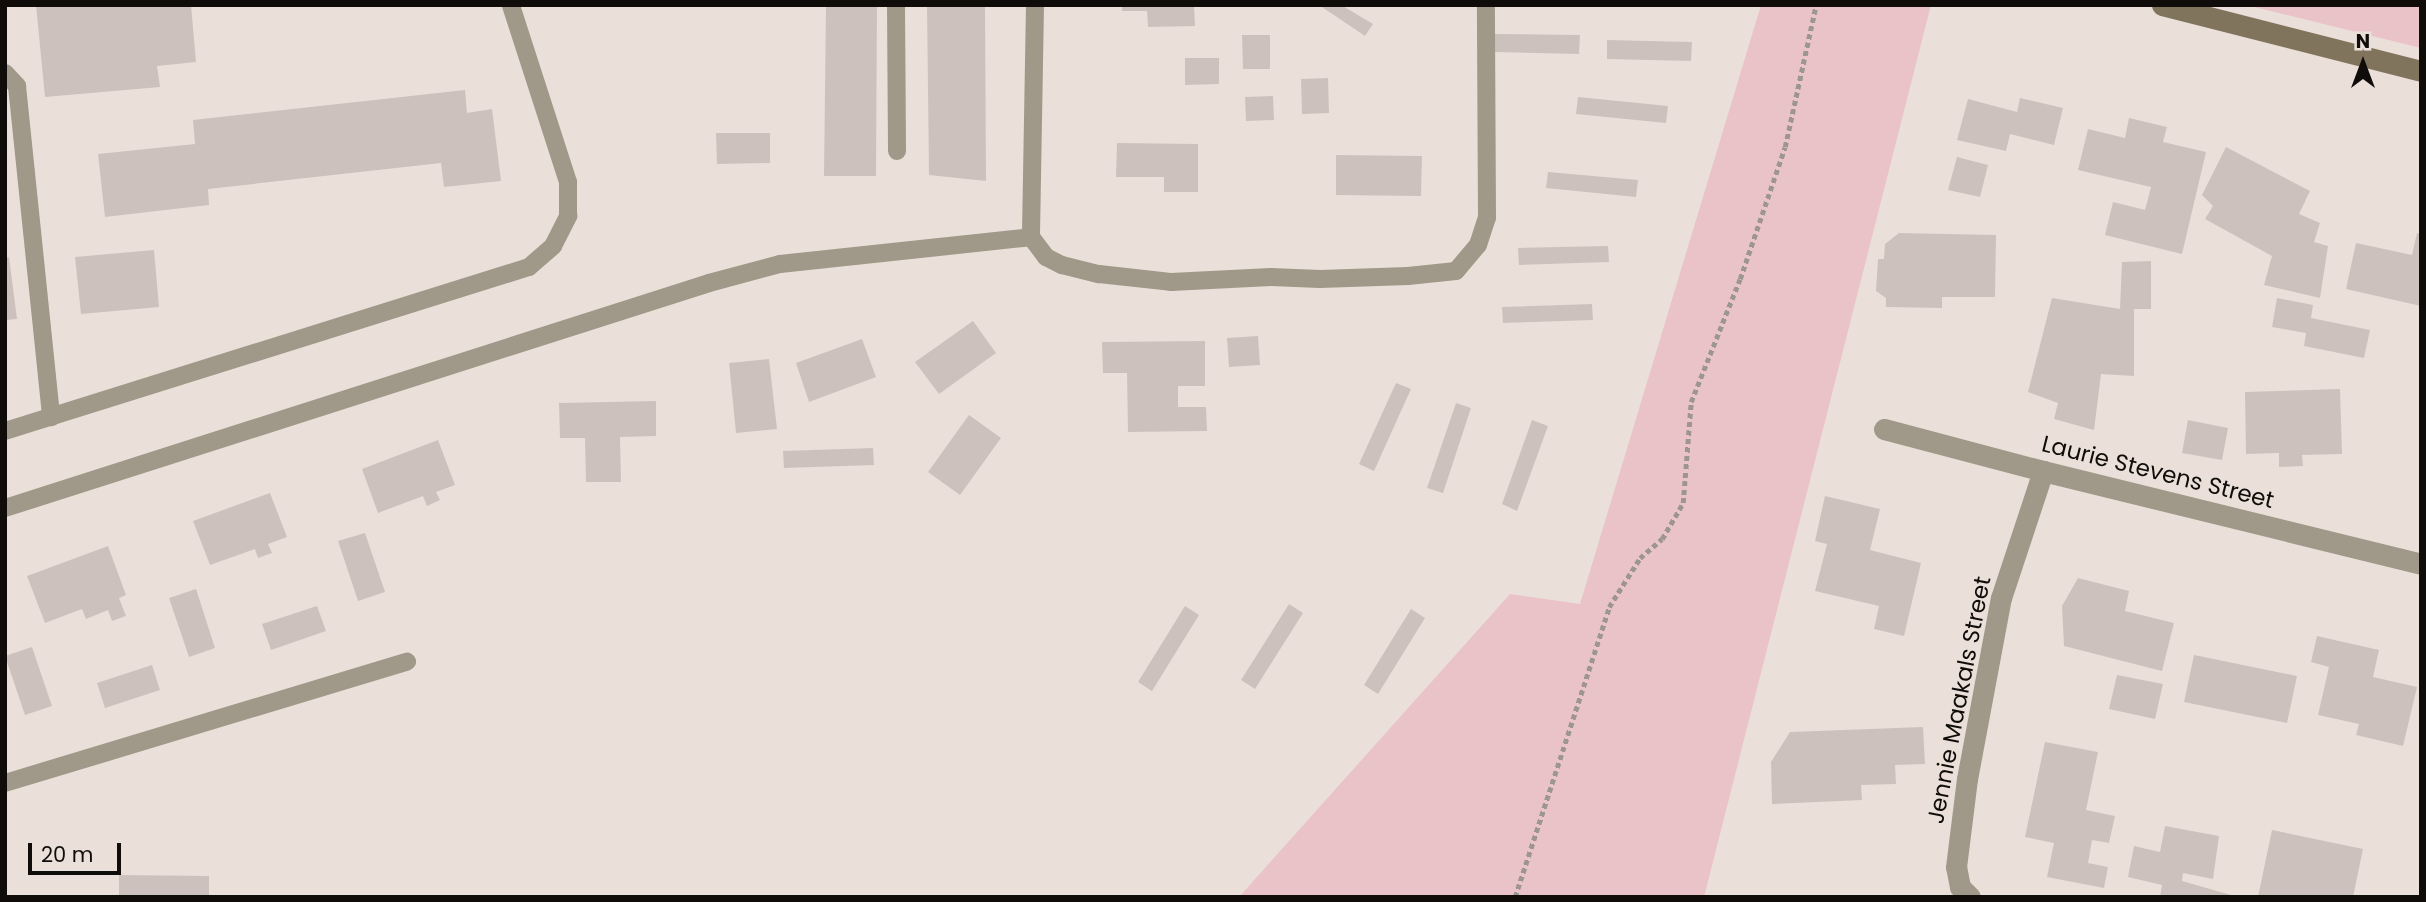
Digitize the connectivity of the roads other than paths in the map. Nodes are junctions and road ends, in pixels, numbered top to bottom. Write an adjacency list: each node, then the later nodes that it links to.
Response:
1 (511, 5): 10 (lane)
2 (896, 5): 8 (lane)
3 (1035, 5): 9 (lane)
4 (1486, 5): 9 (lane)
5 (2162, 5): 6 (street)
6 (2421, 71)
7 (5, 73): 10 (lane)
8 (897, 151)
9 (1031, 237): 14 (lane)
10 (51, 417): 12 (lane)
11 (1884, 429): 13 (street, Laurie Stevens Street)
12 (5, 431)
13 (2043, 471): 15 (street, Laurie Stevens Street); 18 (street, Jennie Maakals Street)
14 (5, 508)
15 (2421, 564)
16 (407, 663): 17 (lane)
17 (5, 783)
18 (1970, 897)

